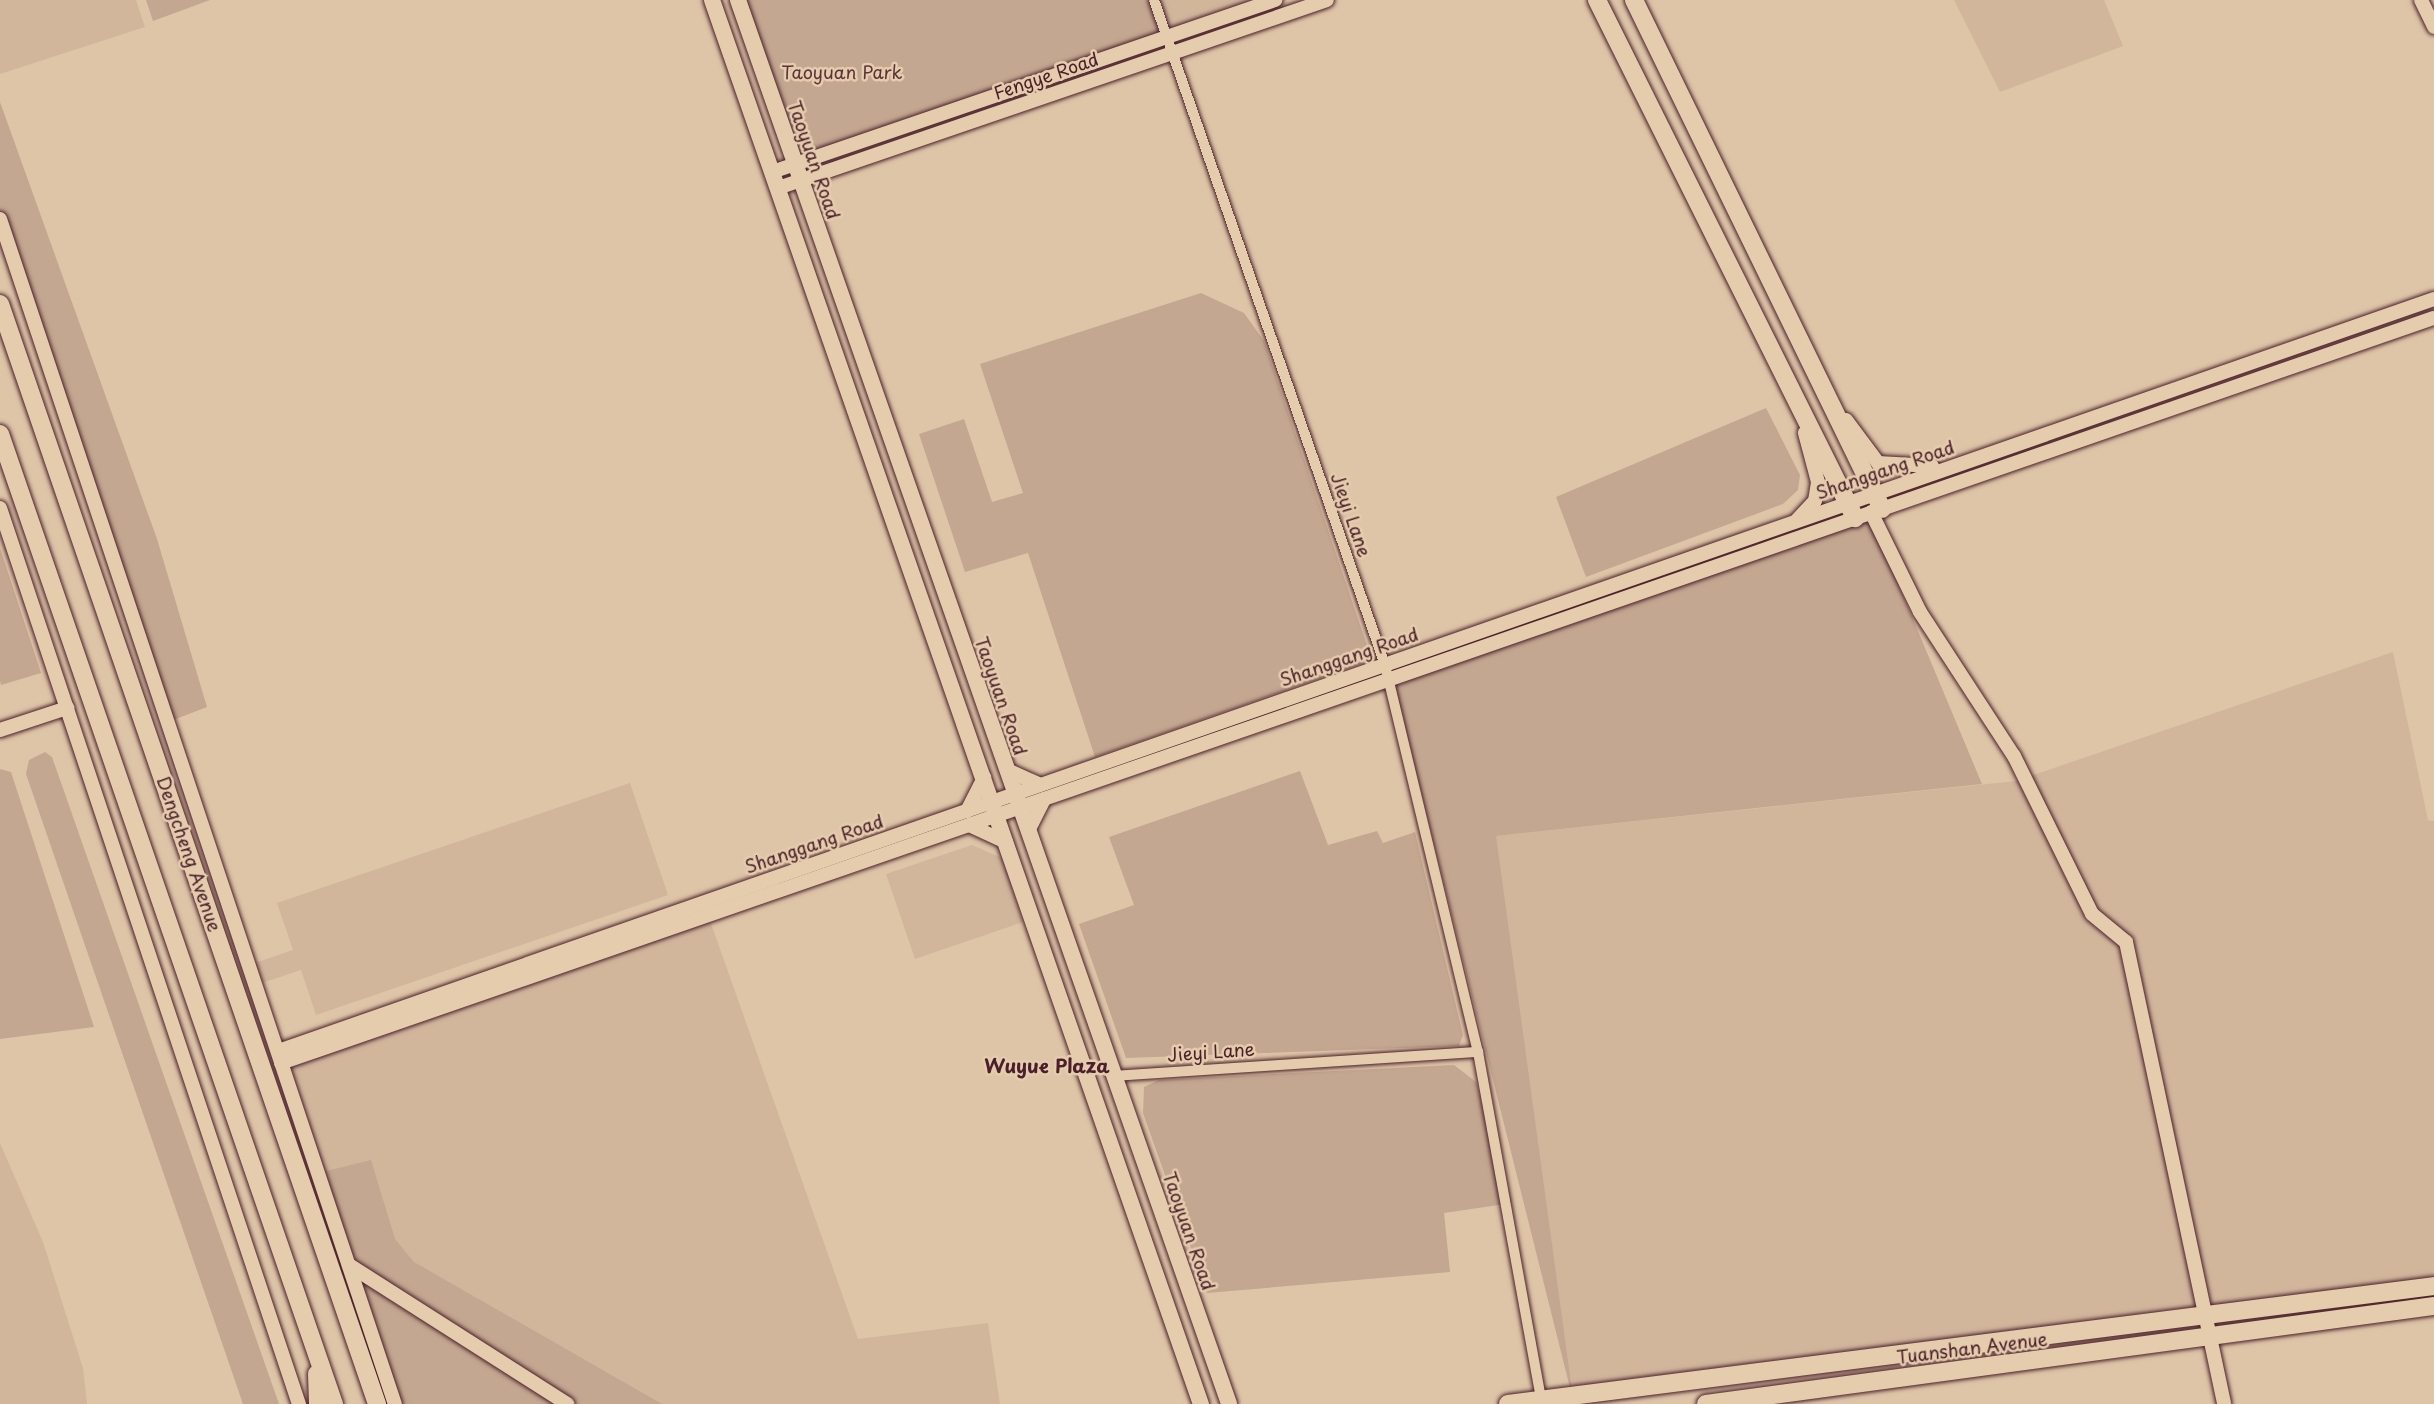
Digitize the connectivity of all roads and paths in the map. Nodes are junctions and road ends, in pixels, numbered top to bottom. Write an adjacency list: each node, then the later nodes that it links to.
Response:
1 (712, 0): 12 (main road)
2 (738, 0): 13 (main road, Taoyuan Road)
3 (1154, 0): 10 (street, Jieyi Lane)
4 (1275, 0): 10 (street, Fengye Road)
5 (1327, 0): 11 (street, Fengye Road)
6 (1597, 0): 20 (main road)
7 (1634, 0): 19 (main road)
8 (2421, 0): 9 (street)
9 (2434, 27)
10 (1167, 37): 11 (street, Jieyi Lane); 13 (street, Fengye Road)
11 (1172, 53): 13 (street, Fengye Road); 26 (street, Jieyi Lane)
12 (772, 172): 13 (street, Fengye Road); 14 (main road)
13 (798, 172): 14 (street, Fengye Road); 29 (main road, Taoyuan Road)
14 (778, 188): 30 (main road)
15 (0, 219): 38 (street)
16 (2434, 299): 22 (street, Shanggang Road)
17 (0, 304): 50 (main road, Dengcheng Avenue)
18 (2434, 317): 23 (street, Shanggang Road)
19 (1817, 375): 22 (street); 23 (main road)
20 (1787, 383): 23 (main road); 25 (street)
21 (0, 434): 44 (main road)
22 (2005, 448): 23 (street, Shanggang Road)
23 (1866, 507): 25 (street, Shanggang Road); 26 (street, Shanggang Road); 43 (street)
24 (0, 508): 27 (street)
25 (1796, 521): 26 (street, Shanggang Road)
26 (1386, 672): 31 (street, Shanggang Road); 37 (street, Jieyi Lane)
27 (67, 708): 28 (street); 47 (street)
28 (0, 730)
29 (1007, 770): 31 (street); 32 (main road, Taoyuan Road)
30 (984, 777): 33 (main road); 34 (street)
31 (1042, 792): 32 (street, Shanggang Road); 35 (street)
32 (1017, 800): 33 (street, Shanggang Road); 35 (main road, Taoyuan Road)
33 (995, 808): 34 (street, Shanggang Road); 36 (main road)
34 (968, 818): 36 (street); 38 (street, Shanggang Road)
35 (1028, 831): 39 (main road, Taoyuan Road)
36 (1006, 842): 53 (main road)
37 (1478, 1052): 39 (street, Jieyi Lane); 45 (street, Jieyi Lane)
38 (279, 1057): 40 (street)
39 (1114, 1076): 54 (main road, Taoyuan Road)
40 (349, 1265): 51 (street); 52 (street)
41 (2434, 1286): 43 (main road, Tuanshan Avenue)
42 (2434, 1306): 43 (main road, Tuanshan Avenue)
43 (2210, 1326): 45 (main road, Tuanshan Avenue); 46 (main road, Tuanshan Avenue); 57 (street)
44 (316, 1353): 48 (main road); 49 (main road)
45 (1541, 1400): 55 (main road, Tuanshan Avenue)
46 (1783, 1400): 56 (main road, Tuanshan Avenue)
47 (299, 1404)
48 (318, 1404)
49 (334, 1404)
50 (377, 1404)
51 (395, 1404)
52 (567, 1404)
53 (1201, 1404)
54 (1229, 1404)
55 (1508, 1404)
56 (1706, 1404)
57 (2224, 1404)

